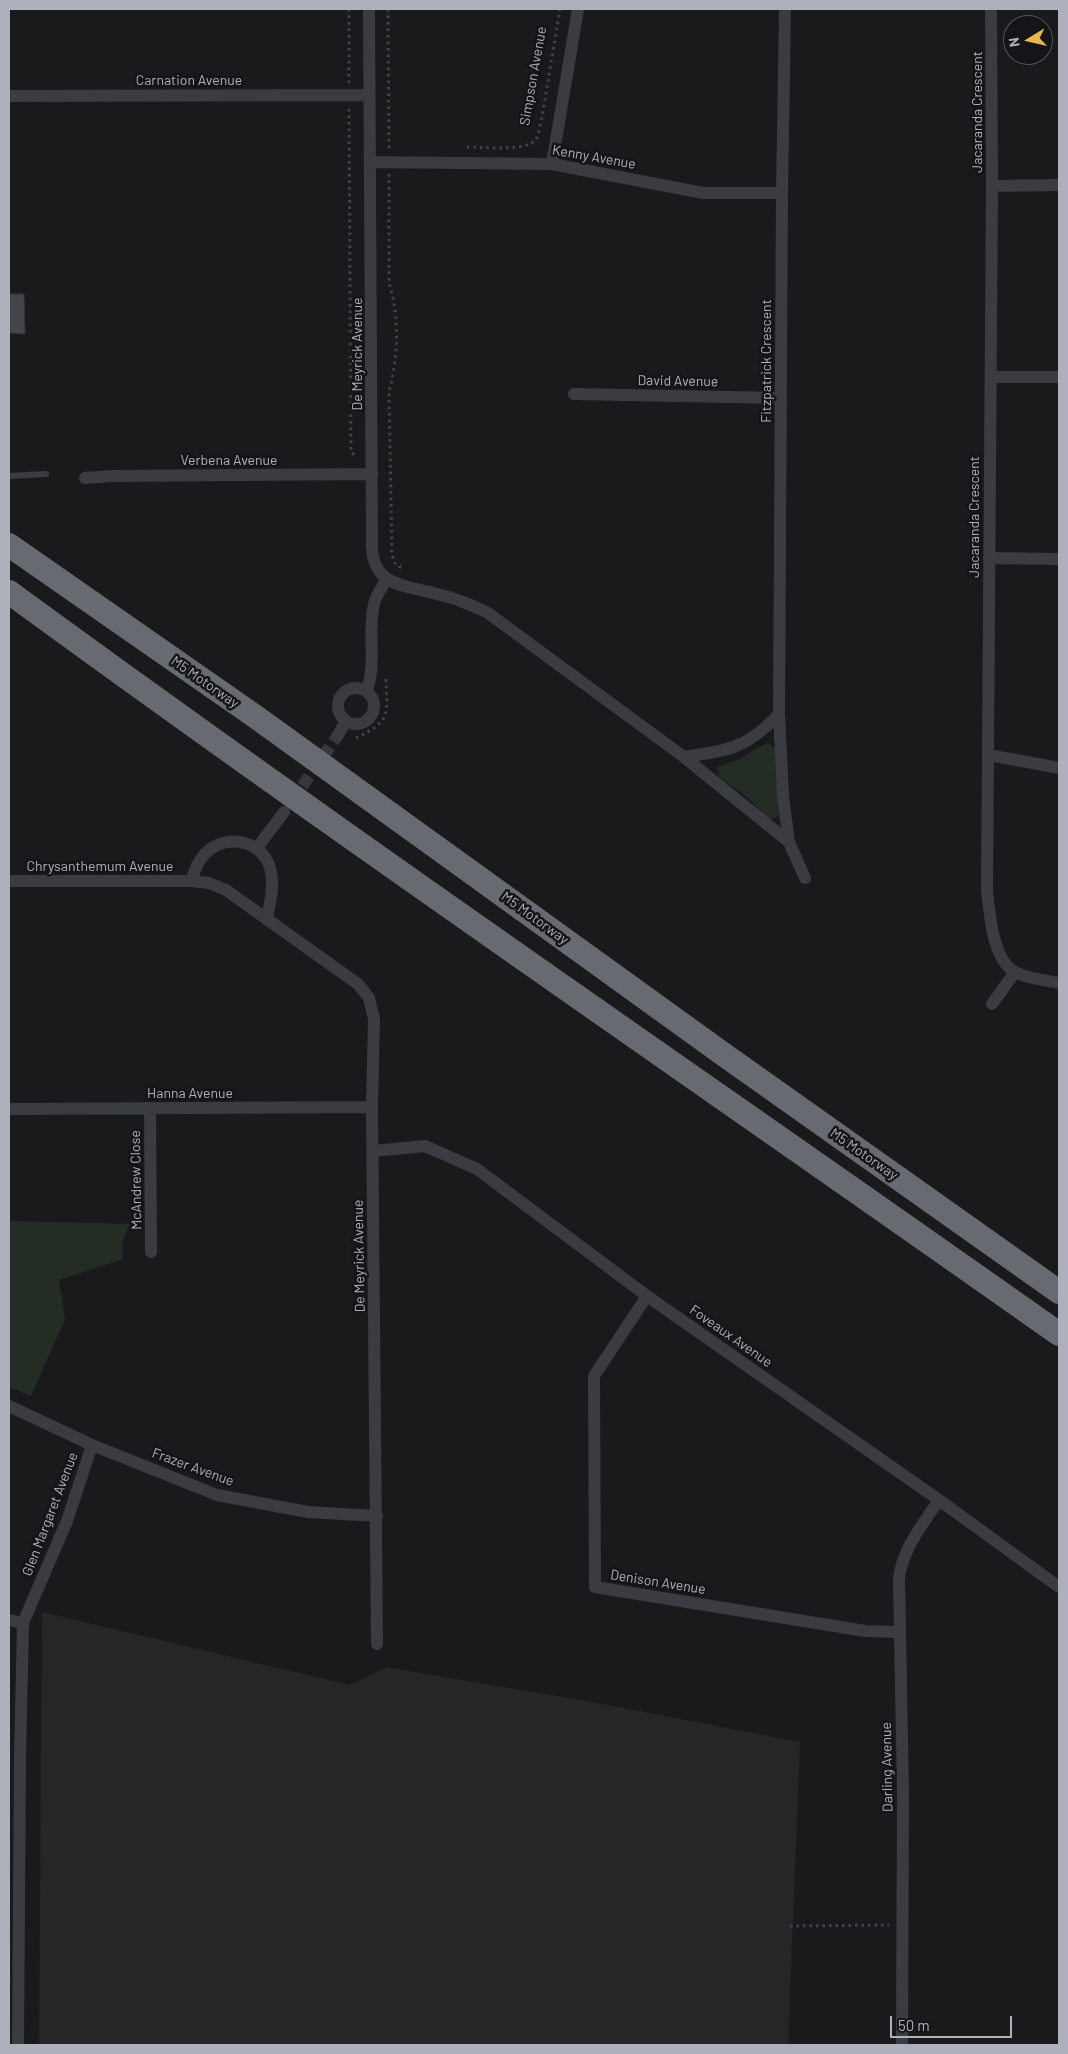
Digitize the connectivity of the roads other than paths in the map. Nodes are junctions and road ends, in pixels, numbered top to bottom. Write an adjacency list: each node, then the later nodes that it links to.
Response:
1 (369, 9): 5 (street, De Meyrick Avenue)
2 (578, 9): 8 (street)
3 (786, 9): 11 (street, Fitzpatrick Crescent)
4 (991, 9): 10 (street, Jacaranda Crescent)
5 (369, 95): 6 (street, Carnation Avenue); 7 (street, De Meyrick Avenue)
6 (9, 96)
7 (370, 162): 8 (street, Kenny Avenue); 17 (street, De Meyrick Avenue)
8 (552, 164): 11 (street, Kenny Avenue)
9 (1059, 185): 10 (street)
10 (992, 186): 12 (street, Jacaranda Crescent)
11 (782, 193): 15 (street, Fitzpatrick Crescent)
12 (991, 377): 13 (street); 21 (street, Jacaranda Crescent)
13 (1059, 377)
14 (574, 394): 15 (street, David Avenue)
15 (781, 398): 26 (street, Fitzpatrick Crescent)
16 (46, 474): 18 (lane)
17 (372, 474): 19 (street, Verbena Avenue); 23 (street, De Meyrick Avenue)
18 (9, 476)
19 (85, 478)
20 (9, 545): 48 (highway, M5 Motorway)
21 (989, 558): 22 (street); 29 (street, Jacaranda Crescent)
22 (1059, 560)
23 (387, 579): 25 (street); 30 (street, Fitzpatrick Crescent)
24 (9, 592): 50 (highway)
25 (367, 691): 27 (street); 27 (street)
26 (779, 714): 30 (street); 33 (street, Fitzpatrick Crescent)
27 (346, 721): 28 (street)
28 (338, 735)
29 (989, 755): 31 (street); 40 (street, Jacaranda Crescent)
30 (684, 757): 33 (street, Fitzpatrick Crescent)
31 (1059, 768)
32 (284, 812): 34 (street)
33 (788, 842): 35 (street, Fitzpatrick Crescent)
34 (257, 848): 37 (street, Chrysanthemum Avenue); 39 (street)
35 (805, 878)
36 (9, 881): 37 (street, Chrysanthemum Avenue)
37 (191, 881): 38 (street, Chrysanthemum Avenue)
38 (226, 890): 39 (street, De Meyrick Avenue)
39 (267, 918): 43 (street, De Meyrick Avenue)
40 (1015, 972): 41 (street); 42 (street)
41 (1059, 983)
42 (992, 1004)
43 (372, 1107): 44 (street, Hanna Avenue); 46 (street, De Meyrick Avenue)
44 (150, 1108): 45 (street, Hanna Avenue); 47 (street, McAndrew Close)
45 (9, 1109)
46 (373, 1151): 49 (street, Foveaux Avenue); 54 (street, De Meyrick Avenue)
47 (152, 1252)
48 (1059, 1292)
49 (646, 1296): 53 (street, Foveaux Avenue); 58 (street, Denison Avenue)
50 (1059, 1334)
51 (9, 1406): 52 (street, Frazer Avenue)
52 (92, 1444): 54 (street, Frazer Avenue); 57 (street, Glen Margaret Avenue)
53 (939, 1500): 55 (street, Foveaux Avenue); 58 (street, Darling Avenue)
54 (377, 1516): 59 (street, De Meyrick Avenue)
55 (1059, 1588)
56 (9, 1620): 57 (street)
57 (23, 1622): 60 (street)
58 (900, 1632): 61 (street, Darling Avenue)
59 (377, 1644)
60 (18, 2045)
61 (902, 2045)

